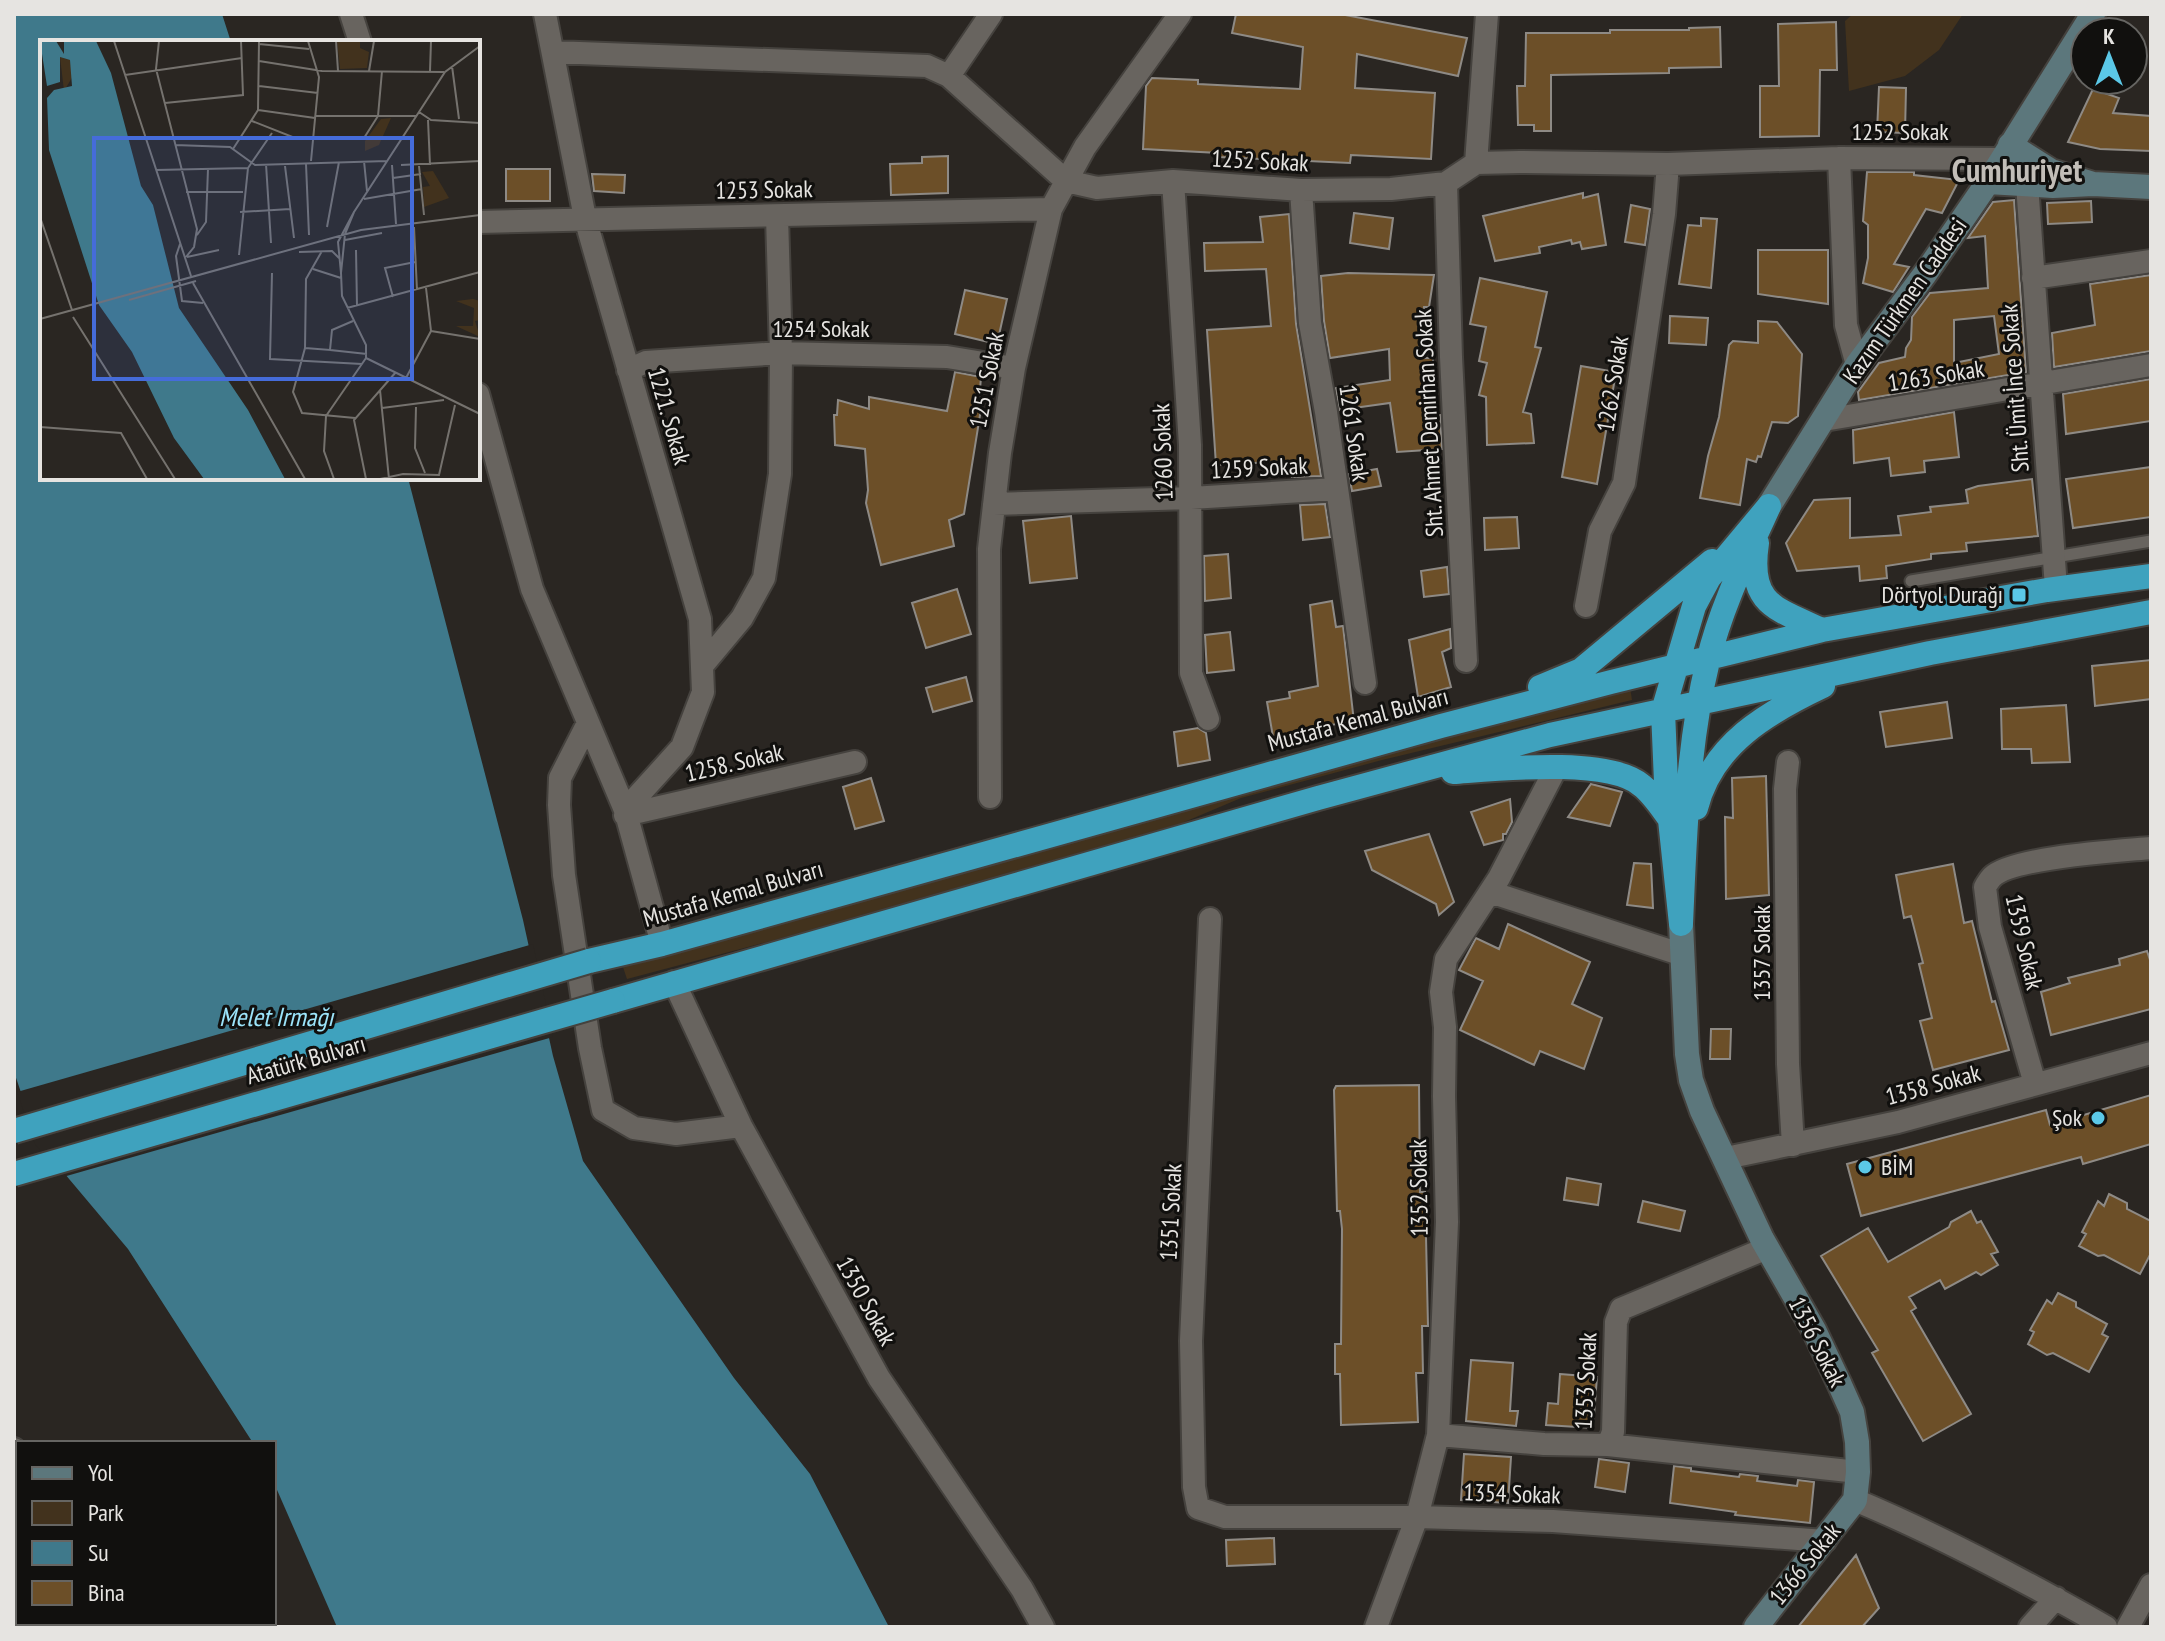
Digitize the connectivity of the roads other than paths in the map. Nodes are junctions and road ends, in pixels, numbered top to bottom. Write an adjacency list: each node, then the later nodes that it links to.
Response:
1 (351, 14): 7 (street)
2 (545, 14): 8 (street, 1221. Sokak)
3 (991, 14): 9 (street)
4 (1180, 14): 14 (street, 1251 Sokak)
5 (1487, 14): 12 (street)
6 (2093, 14): 10 (street, Kazım Türkmen Caddesi)
7 (359, 40)
8 (553, 52): 9 (street); 24 (street, 1221. Sokak)
9 (949, 76): 14 (street)
10 (2006, 152): 11 (street, 1252 Sokak); 16 (street, Kazım Türkmen Caddesi); 19 (street)
11 (1839, 158): 13 (street, 1252 Sokak); 29 (street)
12 (1476, 163): 13 (street, 1252 Sokak); 17 (street, 1252 Sokak)
13 (1668, 164): 45 (street, 1262 Sokak)
14 (1066, 181): 15 (street, 1252 Sokak); 22 (street, 1251 Sokak)
15 (1173, 181): 21 (street, 1252 Sokak); 37 (street, 1260 Sokak)
16 (1988, 182): 18 (street); 29 (street, Kazım Türkmen Caddesi)
17 (1446, 183): 21 (street, 1252 Sokak); 49 (street, Sht. Ahmet Demirhan Sokak)
18 (2027, 184): 19 (street); 27 (street, Sht. Ümit İnce Sokak)
19 (2093, 184): 20 (street)
20 (2151, 187)
21 (1301, 190): 36 (street, 1261 Sokak)
22 (1051, 209): 23 (street, 1253 Sokak); 31 (street, 1251 Sokak)
23 (777, 216): 24 (street, 1253 Sokak); 28 (street)
24 (585, 218): 25 (street, 1253 Sokak); 32 (street, 1221. Sokak)
25 (480, 222)
26 (2151, 261): 27 (street)
27 (2033, 278): 33 (street, Sht. Ümit İnce Sokak)
28 (781, 353): 31 (street, 1254 Sokak); 32 (street, 1254 Sokak); 50 (street)
29 (1857, 365): 35 (street, Kazım Türkmen Caddesi)
30 (2151, 365): 33 (street, 1263 Sokak)
31 (1014, 368): 38 (street, 1251 Sokak)
32 (628, 370): 50 (street, 1221. Sokak)
33 (2040, 386): 35 (street, 1263 Sokak); 41 (street, Sht. Ümit İnce Sokak)
34 (480, 401): 57 (street)
35 (1824, 420): 39 (street, Kazım Türkmen Caddesi)
36 (1336, 489): 37 (street, 1259 Sokak); 53 (street, 1261 Sokak)
37 (1191, 498): 38 (street, 1259 Sokak); 56 (street, 1260 Sokak)
38 (994, 504): 63 (street, 1251 Sokak)
39 (1769, 506): 47 (highway); 48 (highway); 51 (highway); 58 (highway)
40 (2151, 541): 41 (lane)
41 (2053, 557): 43 (lane); 44 (street, Sht. Ümit İnce Sokak)
42 (2151, 576): 44 (highway, Mustafa Kemal Bulvarı)
43 (1911, 581)
44 (2056, 588): 47 (highway, Mustafa Kemal Bulvarı)
45 (1586, 606)
46 (2151, 612): 52 (highway)
47 (1822, 630): 48 (highway, Mustafa Kemal Bulvarı)
48 (1709, 659): 51 (highway, Mustafa Kemal Bulvarı); 54 (highway)
49 (1466, 661)
50 (702, 666): 64 (street, 1221. Sokak)
51 (1677, 666): 55 (highway); 58 (highway, Mustafa Kemal Bulvarı)
52 (1857, 669): 54 (highway); 67 (highway)
53 (1365, 683)
54 (1699, 703): 55 (highway); 67 (highway)
55 (1663, 711): 62 (highway); 65 (highway)
56 (1208, 719)
57 (588, 723): 64 (street); 77 (street)
58 (1441, 726): 71 (highway, Mustafa Kemal Bulvarı)
59 (855, 762): 64 (street, 1258. Sokak)
60 (1788, 762): 79 (street, 1357 Sokak)
61 (1556, 768): 62 (highway); 65 (highway); 68 (street, 1352 Sokak)
62 (1399, 776): 74 (highway)
63 (990, 797)
64 (625, 812): 71 (street)
65 (1669, 818): 70 (highway)
66 (2151, 848): 76 (street, 1359 Sokak)
67 (1684, 857): 70 (highway)
68 (1490, 892): 72 (street); 83 (street, 1352 Sokak)
69 (1210, 919): 87 (street, 1351 Sokak)
70 (1681, 924): 72 (street, 1356 Sokak)
71 (662, 944): 73 (highway, Mustafa Kemal Bulvarı)
72 (1683, 955): 80 (street, 1356 Sokak)
73 (589, 961): 78 (highway, Atatürk Bulvarı, bridge)
74 (674, 982): 77 (street, 1350 Sokak); 81 (highway, Atatürk Bulvarı, bridge)
75 (2151, 1053): 76 (street, 1358 Sokak)
76 (2035, 1084): 79 (street, 1358 Sokak)
77 (741, 1126): 92 (street, 1350 Sokak)
78 (14, 1131)
79 (1793, 1145): 80 (street, 1358 Sokak)
80 (1726, 1158): 82 (street, 1356 Sokak)
81 (14, 1174)
82 (1767, 1248): 84 (street, 1353 Sokak); 85 (street, 1356 Sokak)
83 (1438, 1435): 84 (street, 1353 Sokak); 88 (street, 1352 Sokak)
84 (1608, 1445): 85 (street)
85 (1858, 1472): 86 (street, 1356 Sokak)
86 (1855, 1500): 89 (street, 1366 Sokak); 91 (street)
87 (1198, 1508): 88 (street, 1354 Sokak)
88 (1417, 1517): 89 (street, 1354 Sokak); 93 (street, 1352 Sokak)
89 (1825, 1541): 94 (street, 1366 Sokak)
90 (2151, 1585): 97 (street)
91 (2056, 1598): 95 (street); 96 (street)
92 (1043, 1627)
93 (1376, 1627)
94 (1756, 1627)
95 (2030, 1627)
96 (2106, 1627)
97 (2128, 1627)

